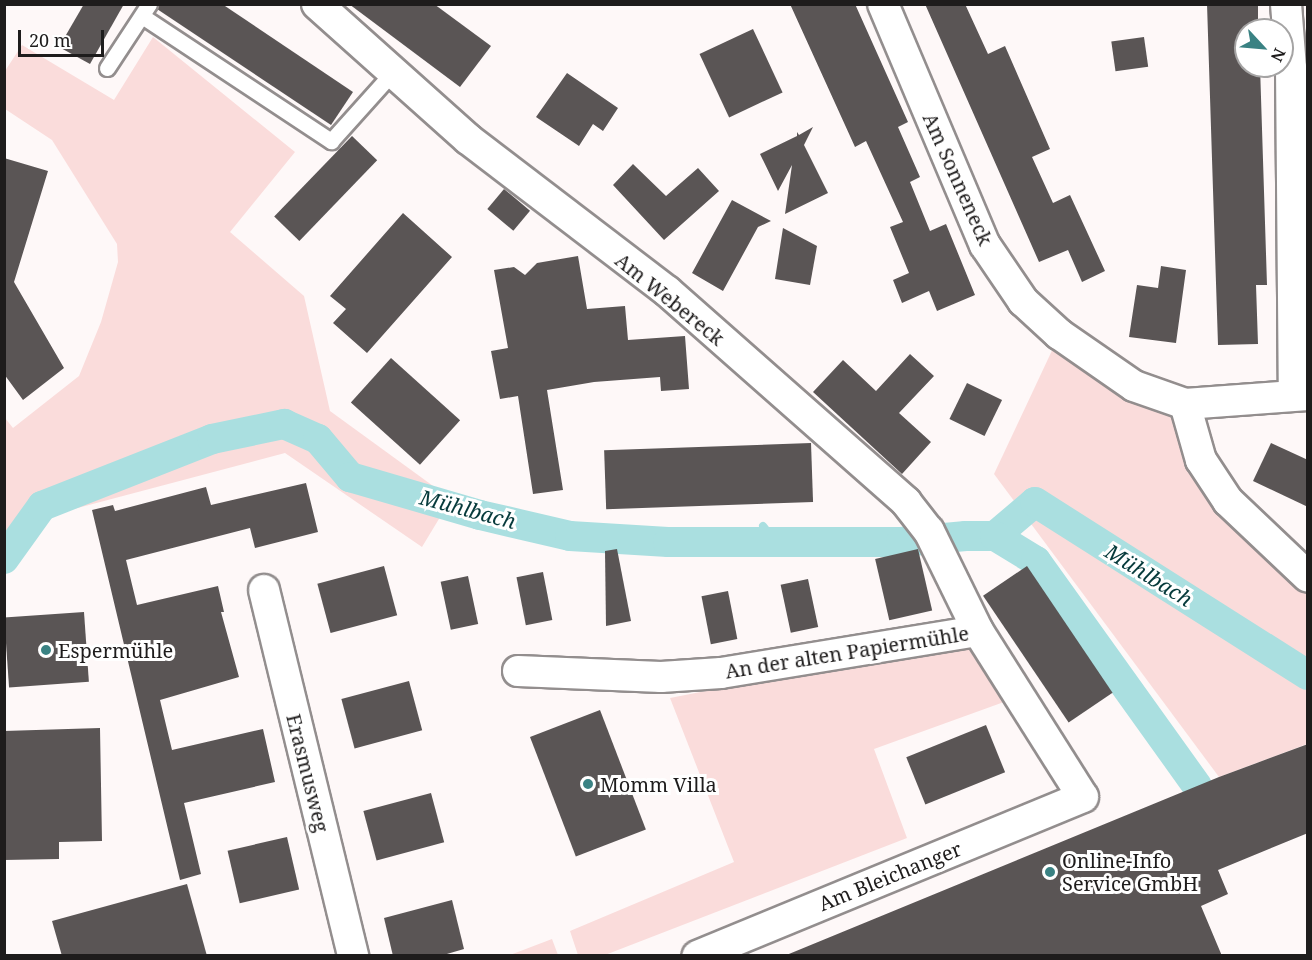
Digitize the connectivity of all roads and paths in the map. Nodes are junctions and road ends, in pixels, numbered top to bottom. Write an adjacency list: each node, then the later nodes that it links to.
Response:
1 (318, 4): 7 (street, Am Webereck)
2 (883, 4): 10 (street, Am Sonneneck)
3 (1286, 4): 6 (street)
4 (146, 10): 5 (lane); 7 (lane)
5 (107, 68)
6 (1299, 68): 8 (street)
7 (393, 72): 13 (street, Am Webereck)
8 (1300, 228): 9 (street)
9 (1301, 394): 10 (street)
10 (1185, 404): 11 (street)
11 (1308, 577)
12 (264, 590): 16 (street, Erasmusweg)
13 (978, 631): 14 (street, An der alten Papiermühle); 15 (street, An der alten Papiermühle)
14 (518, 671)
15 (1083, 797): 17 (street, Am Bleichanger)
16 (353, 956)
17 (698, 956)

